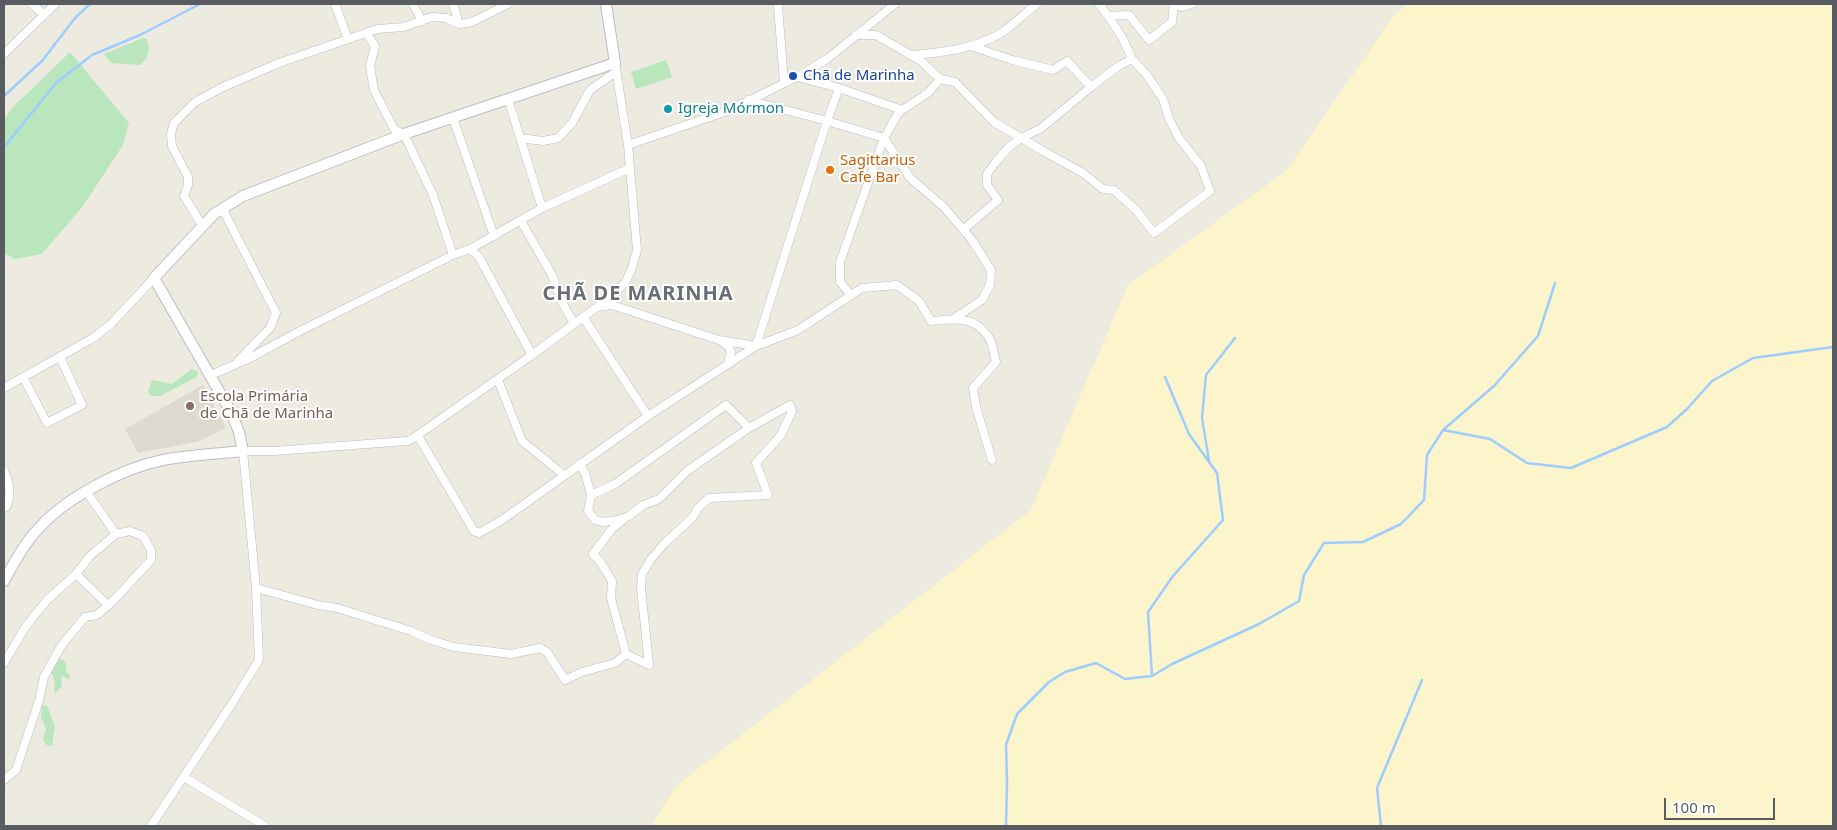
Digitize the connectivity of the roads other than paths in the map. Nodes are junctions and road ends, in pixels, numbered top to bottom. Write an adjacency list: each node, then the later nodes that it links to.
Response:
1 (32, 4): 14 (street)
2 (55, 4): 14 (street)
3 (335, 4): 20 (street)
4 (413, 4): 16 (street)
5 (453, 4): 17 (street)
6 (508, 4): 17 (street)
7 (606, 4): 25 (street)
8 (895, 4): 19 (street)
9 (1037, 4): 21 (street)
10 (1099, 4): 15 (street)
11 (1192, 4): 12 (street)
12 (1175, 5): 15 (street)
13 (778, 6): 28 (street)
14 (44, 16): 22 (street)
15 (1108, 16): 24 (street)
16 (422, 21): 17 (street); 18 (street)
17 (459, 24)
18 (366, 33): 20 (street); 36 (street)
19 (856, 36): 23 (street); 26 (street)
20 (348, 39): 45 (street)
21 (971, 46): 23 (street); 29 (street)
22 (4, 54)
23 (911, 55): 27 (street)
24 (1132, 60): 29 (street); 39 (street)
25 (615, 68): 31 (street); 37 (street); 40 (street)
26 (797, 76): 28 (street); 30 (street)
27 (940, 79): 33 (street); 39 (street)
28 (784, 82): 32 (street)
29 (1090, 87): 39 (street)
30 (839, 88): 33 (street); 35 (street)
31 (508, 99): 34 (street); 37 (street)
32 (748, 100): 35 (street); 40 (street)
33 (902, 110): 38 (street)
34 (453, 118): 36 (street); 47 (street)
35 (827, 121): 38 (street); 57 (street)
36 (404, 134): 42 (street); 49 (street)
37 (520, 138): 43 (street)
38 (884, 138): 46 (street); 51 (street)
39 (1021, 138): 46 (street)
40 (628, 145): 41 (street)
41 (630, 168): 43 (street); 52 (street)
42 (222, 208): 45 (street); 60 (street)
43 (542, 208): 44 (street)
44 (521, 221): 47 (street); 55 (street)
45 (202, 225): 50 (street)
46 (964, 230): 54 (street)
47 (494, 236): 48 (street)
48 (470, 248): 49 (street); 58 (street)
49 (453, 255): 60 (street)
50 (154, 278): 59 (street); 62 (street)
51 (851, 295): 54 (street); 57 (street)
52 (596, 307): 53 (street); 56 (street)
53 (583, 317): 55 (street); 66 (street)
54 (953, 319): 70 (street)
55 (574, 324): 58 (street)
56 (719, 340): 57 (street); 61 (street)
57 (756, 346): 61 (street)
58 (532, 355): 64 (street)
59 (60, 357): 63 (street); 63 (street)
60 (235, 364): 62 (street)
61 (728, 364): 66 (street)
62 (210, 375): 69 (street)
63 (23, 377): 65 (street)
64 (498, 380): 68 (street); 73 (street)
65 (4, 388)
66 (648, 416): 71 (street)
67 (749, 428): 75 (street); 77 (street); 83 (street)
68 (418, 436): 69 (street); 73 (street)
69 (243, 451): 74 (street); 81 (street)
70 (992, 460)
71 (579, 464): 73 (street); 75 (street)
72 (4, 471): 76 (street)
73 (564, 475)
74 (86, 491): 78 (street); 80 (street)
75 (591, 495): 77 (street)
76 (4, 508)
77 (628, 516): 83 (street)
78 (116, 534): 79 (street); 82 (street)
79 (76, 574): 82 (street); 84 (street)
80 (4, 581)
81 (256, 588): 83 (street); 85 (street)
82 (108, 605): 86 (street)
83 (626, 654)
84 (4, 663)
85 (184, 777): 87 (street); 88 (street)
86 (4, 780)
87 (151, 826)
88 (265, 826)

